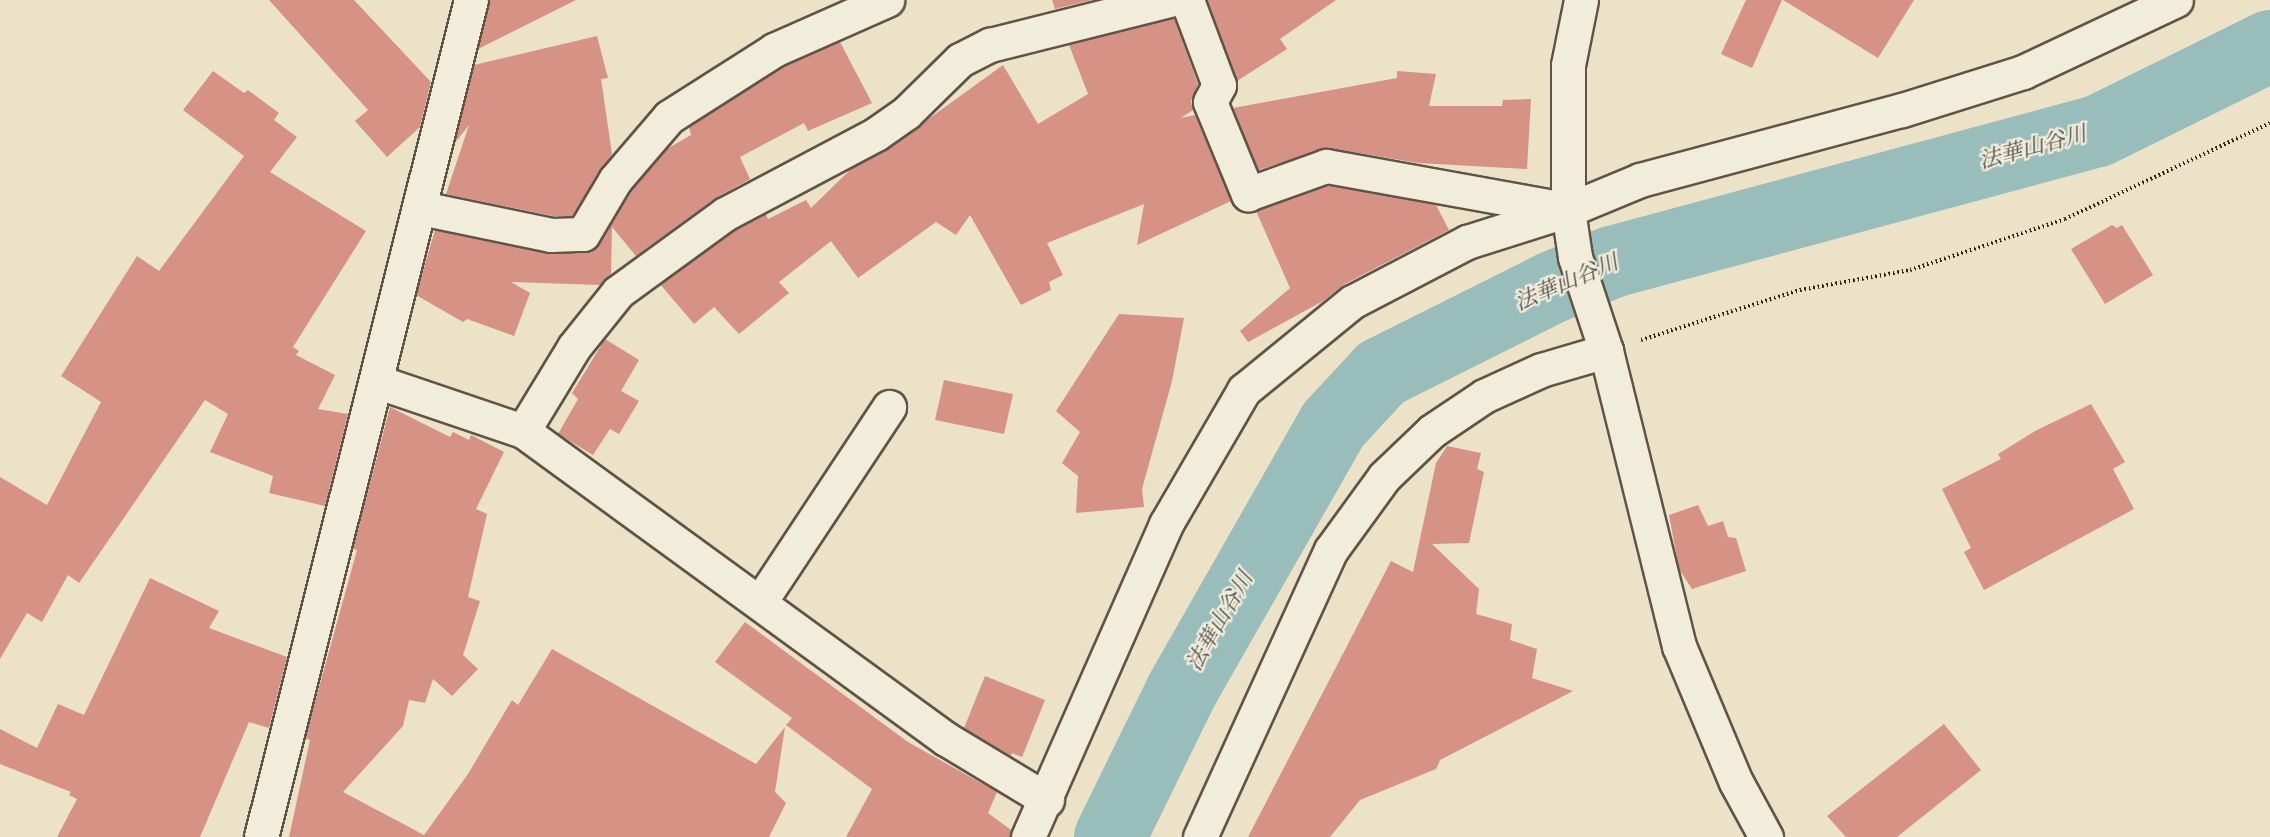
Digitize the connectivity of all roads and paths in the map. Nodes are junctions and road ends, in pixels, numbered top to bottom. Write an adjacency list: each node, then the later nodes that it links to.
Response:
1 (471, 0): 8 (street)
2 (887, 0): 8 (street)
3 (1169, 0): 13 (street)
4 (1187, 0): 9 (street)
5 (1581, 0): 9 (street)
6 (2176, 0): 9 (street)
7 (2270, 123): 10 (path)
8 (421, 208): 11 (street)
9 (1568, 210): 10 (street); 15 (street)
10 (1606, 351): 18 (street); 19 (street)
11 (378, 382): 13 (street); 16 (street)
12 (889, 407): 14 (street)
13 (523, 431): 14 (street)
14 (760, 602): 15 (street)
15 (1047, 800): 17 (street)
16 (261, 837)
17 (1028, 837)
18 (1200, 837)
19 (1766, 837)

